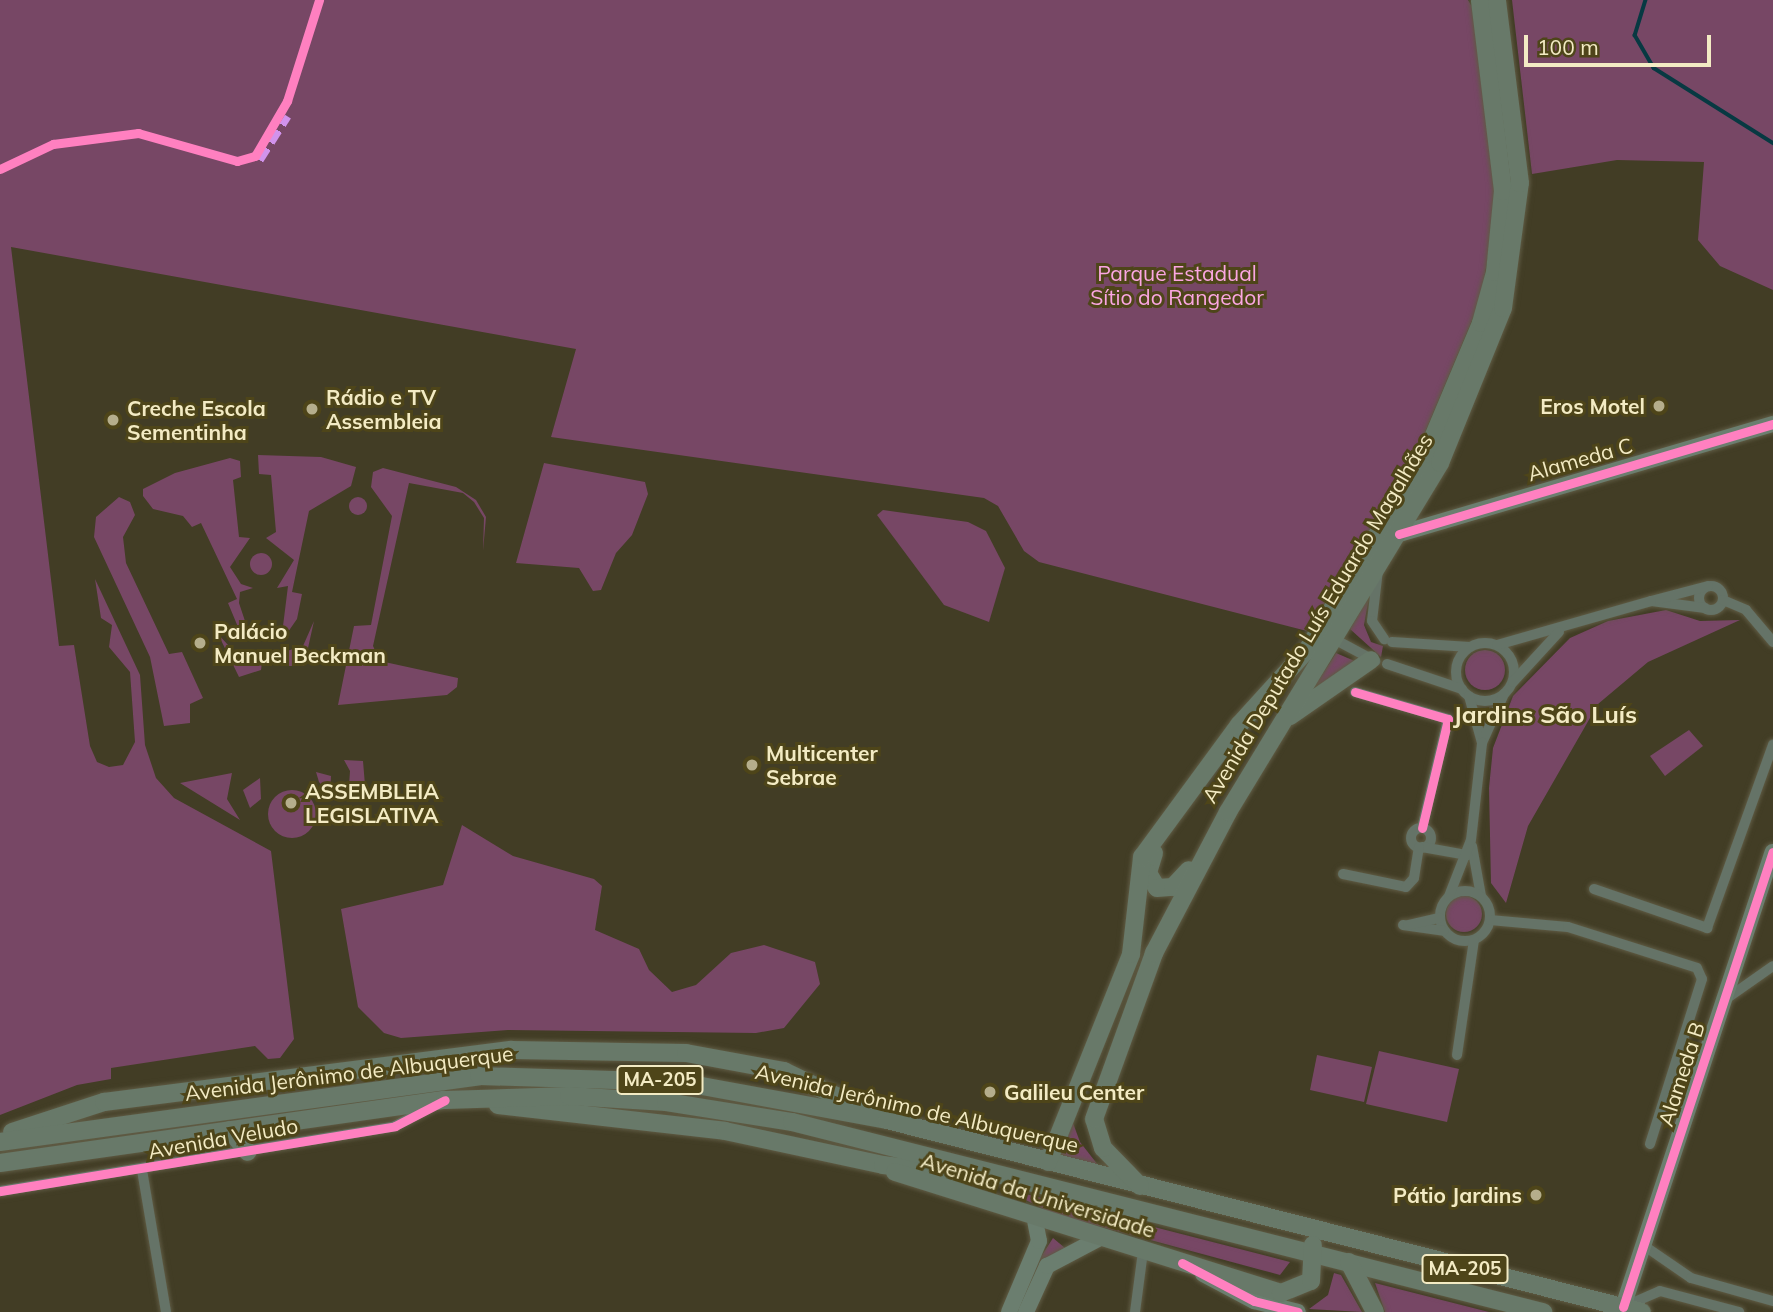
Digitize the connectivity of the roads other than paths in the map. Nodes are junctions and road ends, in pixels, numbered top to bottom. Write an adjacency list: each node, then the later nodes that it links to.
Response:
1 (1480, 0): 22 (main road, Avenida Deputado Luís Eduardo Magalhães)
2 (1497, 0): 4 (main road, Avenida Deputado Luís Eduardo Magalhães)
3 (1773, 424): 5 (street, Alameda C)
4 (1418, 503): 5 (street); 6 (main road, Avenida Deputado Luís Eduardo Magalhães)
5 (1440, 518): 6 (street, Alameda C)
6 (1399, 534): 7 (main road, Avenida Deputado Luís Eduardo Magalhães)
7 (1379, 567): 13 (main road, Avenida Deputado Luís Eduardo Magalhães); 16 (street)
8 (1708, 586): 9 (street); 10 (street); 11 (street)
9 (1723, 600): 11 (street); 14 (street)
10 (1651, 601): 11 (street); 12 (street)
11 (1705, 608)
12 (1571, 626): 15 (street); 18 (street)
13 (1334, 639): 17 (street); 21 (main road, Avenida Deputado Luís Eduardo Magalhães)
14 (1773, 642)
15 (1497, 646): 16 (street); 18 (street)
16 (1470, 647): 20 (street)
17 (1379, 662): 20 (street); 21 (main road)
18 (1507, 689): 20 (street); 23 (street)
19 (1355, 692): 27 (street)
20 (1466, 693): 23 (street)
21 (1284, 720): 25 (main road, Avenida Deputado Luís Eduardo Magalhães)
22 (1239, 725): 25 (main road); 51 (main road, Avenida Deputado Luís Eduardo Magalhães)
23 (1482, 743): 26 (street)
24 (1773, 745): 32 (street)
25 (1228, 812): 56 (main road, Avenida Deputado Luís Eduardo Magalhães)
26 (1471, 840): 29 (street); 34 (street)
27 (1420, 847): 29 (street); 30 (street)
28 (1773, 852): 31 (street, Alameda B)
29 (1467, 855): 33 (street)
30 (1343, 874)
31 (1769, 883): 40 (street, Alameda B)
32 (1594, 889)
33 (1449, 896): 34 (street); 35 (street)
34 (1481, 896): 36 (street)
35 (1440, 919): 37 (street); 37 (street)
36 (1490, 919): 38 (street); 48 (street)
37 (1444, 931): 38 (street)
38 (1474, 940): 41 (street)
39 (1773, 966): 40 (street)
40 (1724, 1001): 61 (street, Alameda B)
41 (1457, 1055)
42 (445, 1100): 45 (main road, Avenida Jerônimo de Albuquerque / MA-205); 49 (street, Avenida Veludo); 53 (main road, Avenida Jerônimo de Albuquerque); 55 (main road, Avenida Jerônimo de Albuquerque / MA-205)
43 (56, 1116): 44 (main road, MA-205); 46 (main road); 47 (main road)
44 (887, 1120): 46 (main road, Avenida Jerônimo de Albuquerque / MA-205); 51 (main road, Avenida Jerônimo de Albuquerque / MA-205)
45 (230, 1130): 49 (main road); 50 (main road, Avenida Jerônimo de Albuquerque / MA-205)
46 (43, 1136): 47 (main road, Avenida Jerônimo de Albuquerque / MA-205); 50 (main road)
47 (0, 1139)
48 (1650, 1144)
49 (247, 1152): 54 (street, Avenida Veludo)
50 (60, 1154): 52 (main road, Avenida Jerônimo de Albuquerque / MA-205)
51 (1048, 1162): 56 (main road, Avenida Jerônimo de Albuquerque / MA-205)
52 (0, 1163)
53 (883, 1165): 55 (main road); 58 (main road, Avenida da Universidade)
54 (142, 1170): 57 (street, Avenida Veludo); 71 (street)
55 (1021, 1179): 64 (main road, Avenida Jerônimo de Albuquerque / MA-205)
56 (1140, 1186): 59 (main road, Avenida Jerônimo de Albuquerque / MA-205)
57 (0, 1191)
58 (1034, 1215): 60 (main road, Avenida da Universidade); 62 (street)
59 (1308, 1228): 64 (main road); 70 (main road, Avenida Jerônimo de Albuquerque / MA-205)
60 (1100, 1238): 63 (main road, Avenida da Universidade); 65 (street)
61 (1643, 1245): 68 (street); 70 (street, Alameda B)
62 (1036, 1251): 65 (street); 72 (street)
63 (1143, 1251): 67 (main road, Avenida da Universidade); 74 (street)
64 (1315, 1253): 66 (main road, Avenida Jerônimo de Albuquerque / MA-205); 67 (main road, Avenida da Universidade)
65 (1052, 1262): 73 (street)
66 (1349, 1262): 76 (main road); 77 (main road, Avenida Jerônimo de Albuquerque / MA-205)
67 (1182, 1263): 69 (street, Avenida da Universidade)
68 (1773, 1301)
69 (1253, 1306): 75 (street, Avenida da Universidade)
70 (1623, 1307): 78 (main road, Avenida Jerônimo de Albuquerque / MA-205); 79 (street)
71 (166, 1312)
72 (1009, 1312)
73 (1026, 1312)
74 (1135, 1312)
75 (1298, 1312)
76 (1375, 1312)
77 (1543, 1312)
78 (1642, 1312)
79 (1739, 1312)

